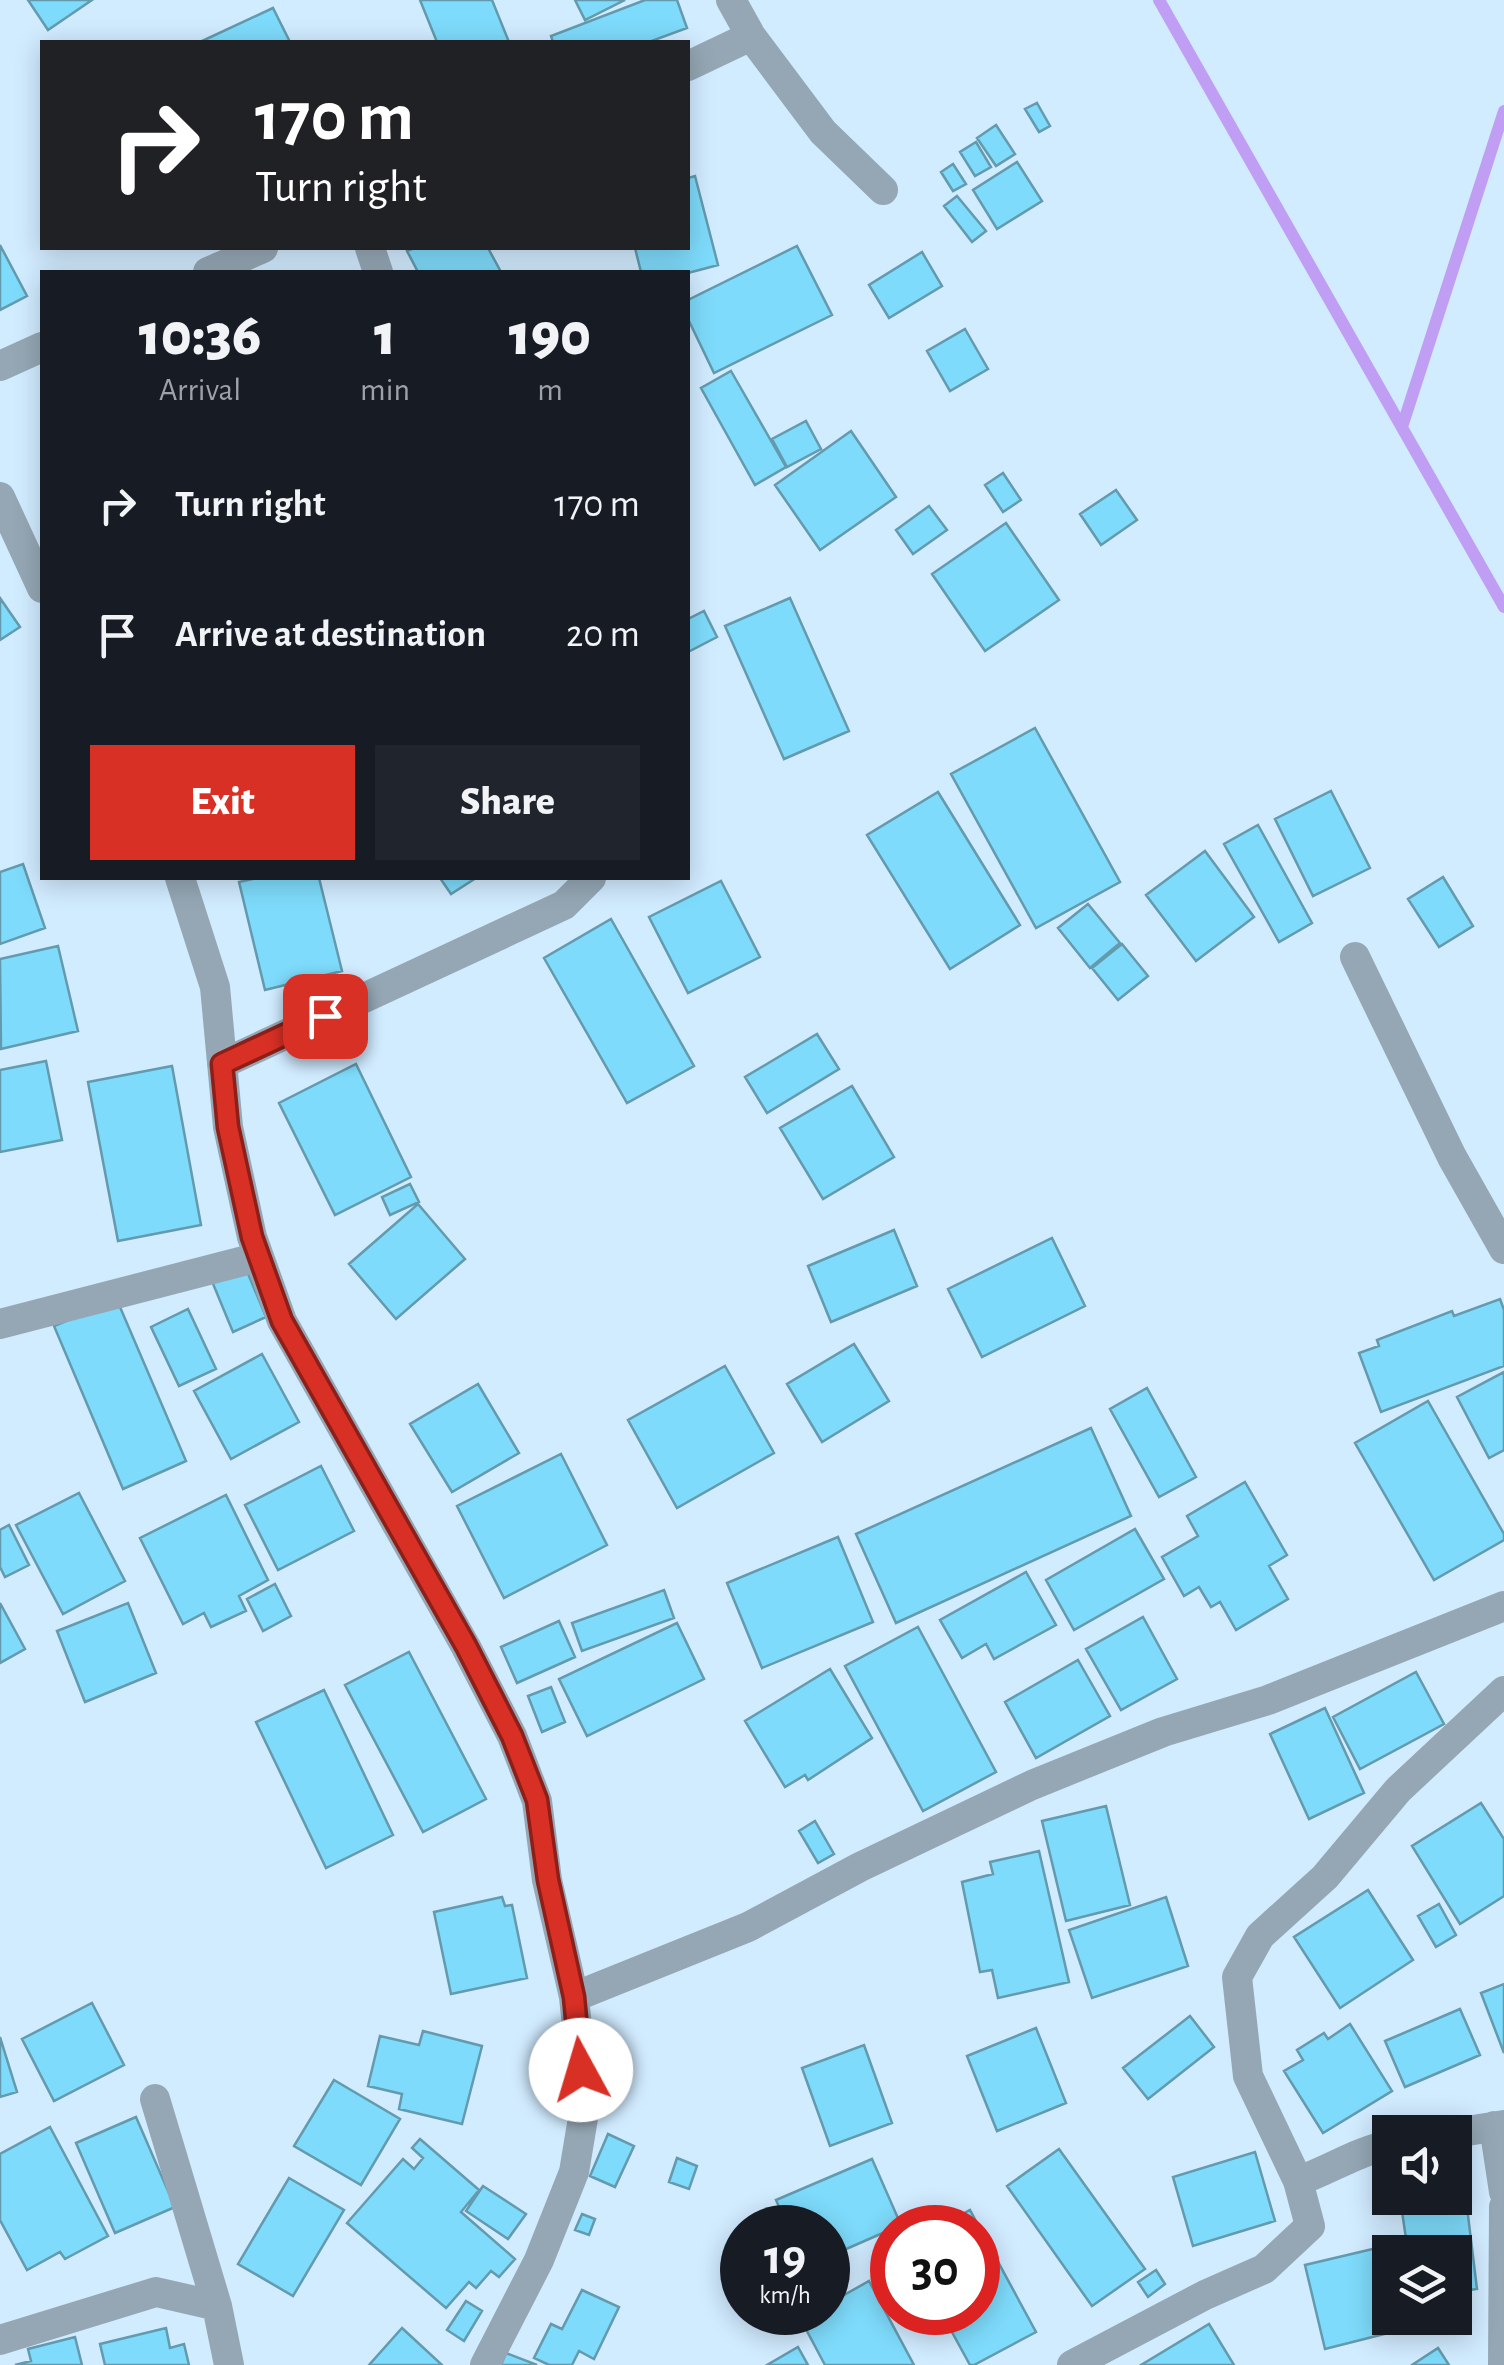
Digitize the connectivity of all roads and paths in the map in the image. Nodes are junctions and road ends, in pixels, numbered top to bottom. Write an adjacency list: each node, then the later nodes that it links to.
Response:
1 (730, 0): 2 (street)
2 (751, 36): 3 (street); 4 (street)
3 (690, 65)
4 (883, 190)
5 (258, 250): 6 (street)
6 (213, 270)
7 (40, 348): 8 (street)
8 (0, 366)
9 (0, 497): 10 (street)
10 (40, 584)
11 (181, 880): 14 (street)
12 (590, 880): 14 (street)
13 (1355, 957): 15 (street)
14 (222, 1064): 16 (street)
15 (1504, 1249)
16 (259, 1257): 17 (street); 20 (street)
17 (0, 1324)
18 (1504, 1606): 20 (street)
19 (1504, 1691): 25 (street)
20 (574, 1997): 31 (street)
21 (155, 2099): 28 (street)
22 (1499, 2125): 23 (street); 26 (street)
23 (1472, 2130)
24 (1372, 2148): 25 (street)
25 (1298, 2181): 32 (street)
26 (1504, 2192)
27 (1504, 2208): 33 (street)
28 (218, 2306): 29 (street); 30 (street)
29 (0, 2340)
30 (229, 2365)
31 (485, 2365)
32 (1072, 2365)
33 (1503, 2365)

